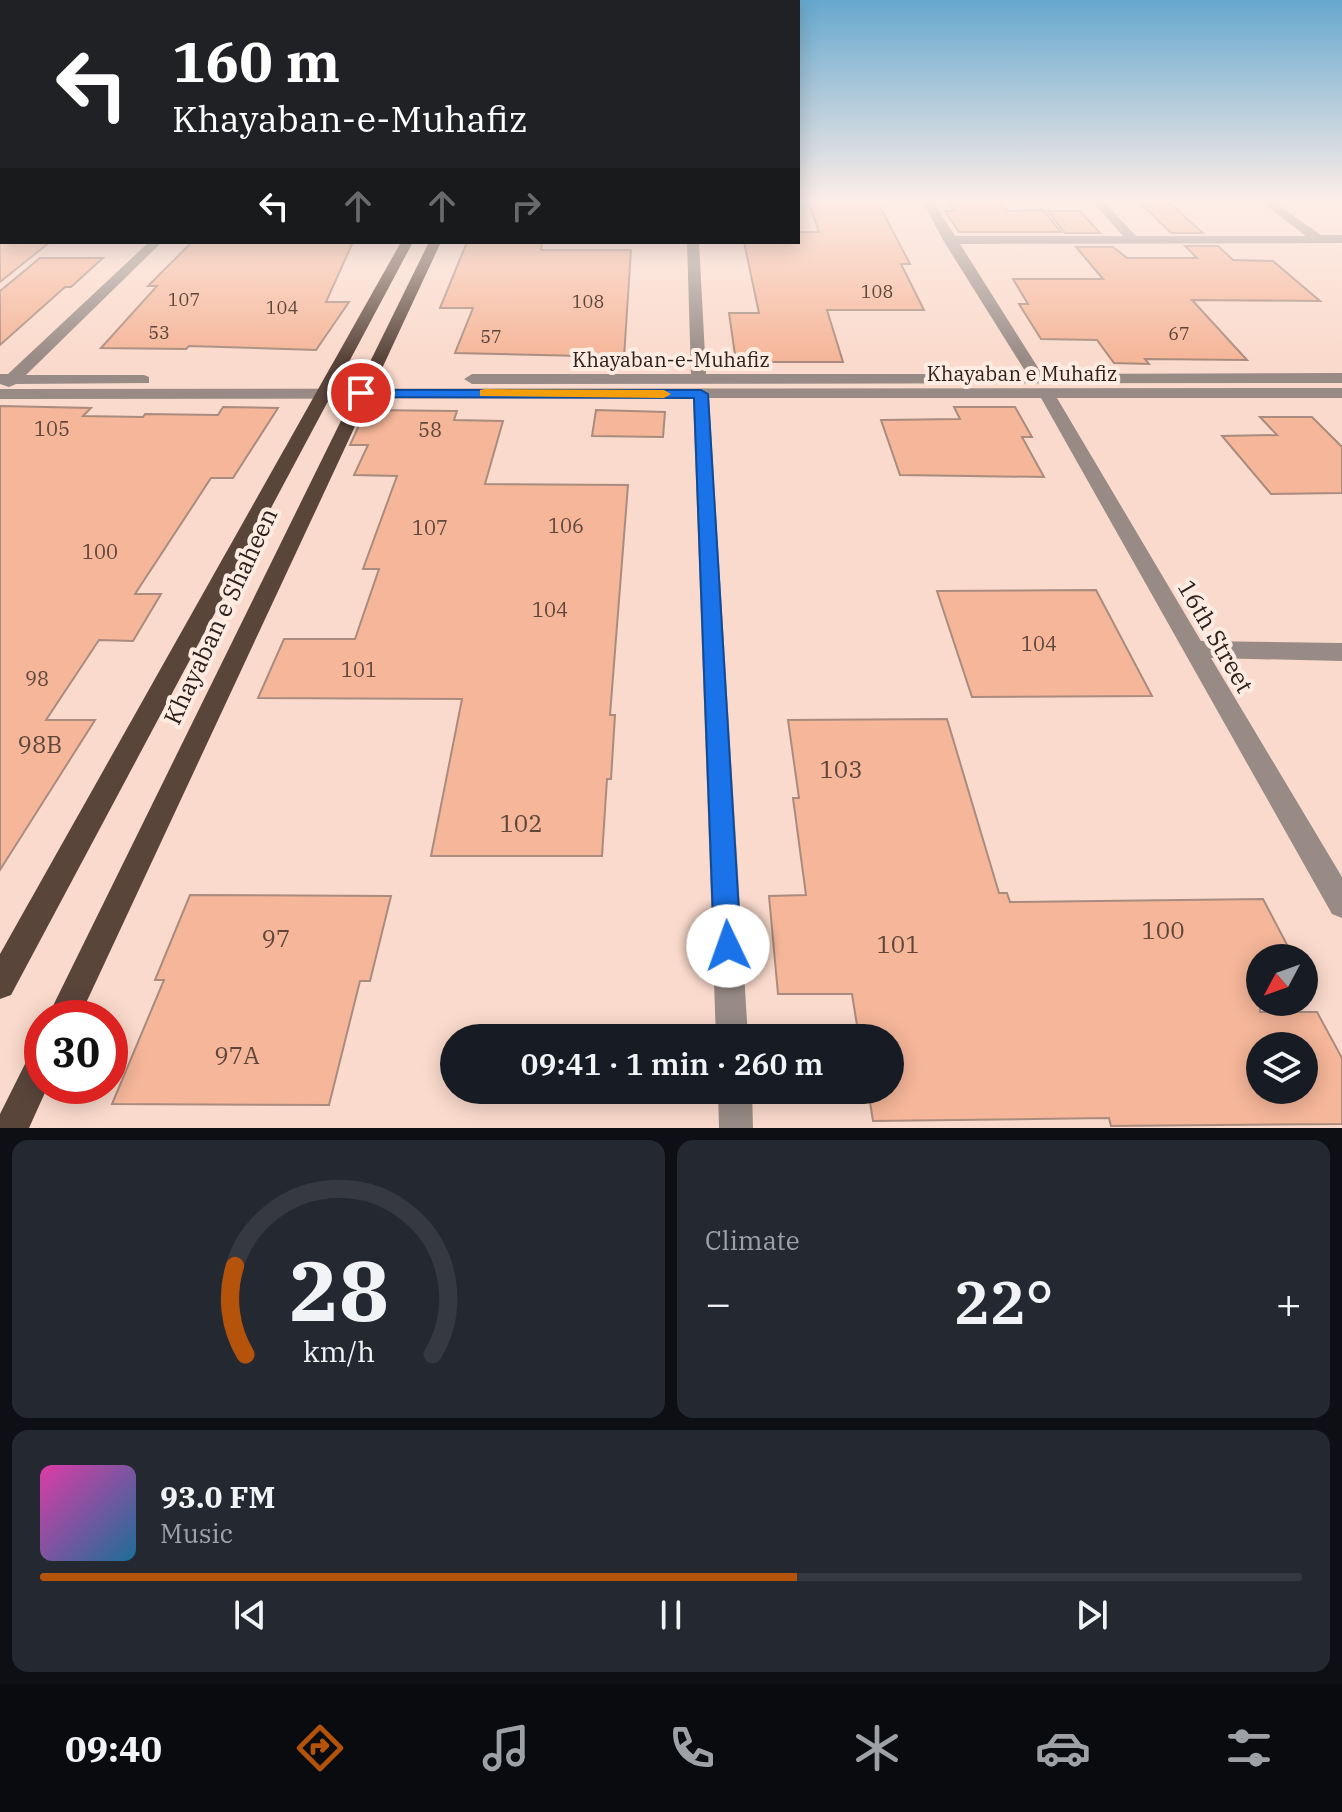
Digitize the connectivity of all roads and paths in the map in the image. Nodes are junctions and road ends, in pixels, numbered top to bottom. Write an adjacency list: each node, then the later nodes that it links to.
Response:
1 (145, 253): 8 (street)
2 (401, 253): 9 (main road, Khayaban e Shaheen)
3 (430, 253): 10 (main road, Khayaban e Shaheen)
4 (694, 253): 11 (street)
5 (957, 253): 12 (street, 16th Street)
6 (1217, 378): 7 (street); 12 (street); 13 (street)
7 (1342, 378)
8 (3, 386): 9 (street, Khayaban-e-Muhafiz)
9 (328, 386): 10 (street, Khayaban-e-Muhafiz); 18 (main road, Khayaban e Shaheen)
10 (365, 386): 11 (street, Khayaban-e-Muhafiz); 19 (main road, Khayaban e Shaheen)
11 (700, 386): 12 (street, Khayaban e Muhafiz); 20 (street)
12 (1041, 386): 13 (street, Khayaban e Muhafiz); 15 (street, 16th Street)
13 (1230, 393): 14 (street, Khayaban e Muhafiz)
14 (1342, 393)
15 (1194, 649): 16 (street); 17 (street, 16th Street)
16 (1342, 652)
17 (1342, 904)
18 (0, 984)
19 (72, 1000)
20 (731, 1024)
21 (24, 1101): 23 (main road)
22 (735, 1104): 24 (street)
23 (11, 1128)
24 (736, 1128)

